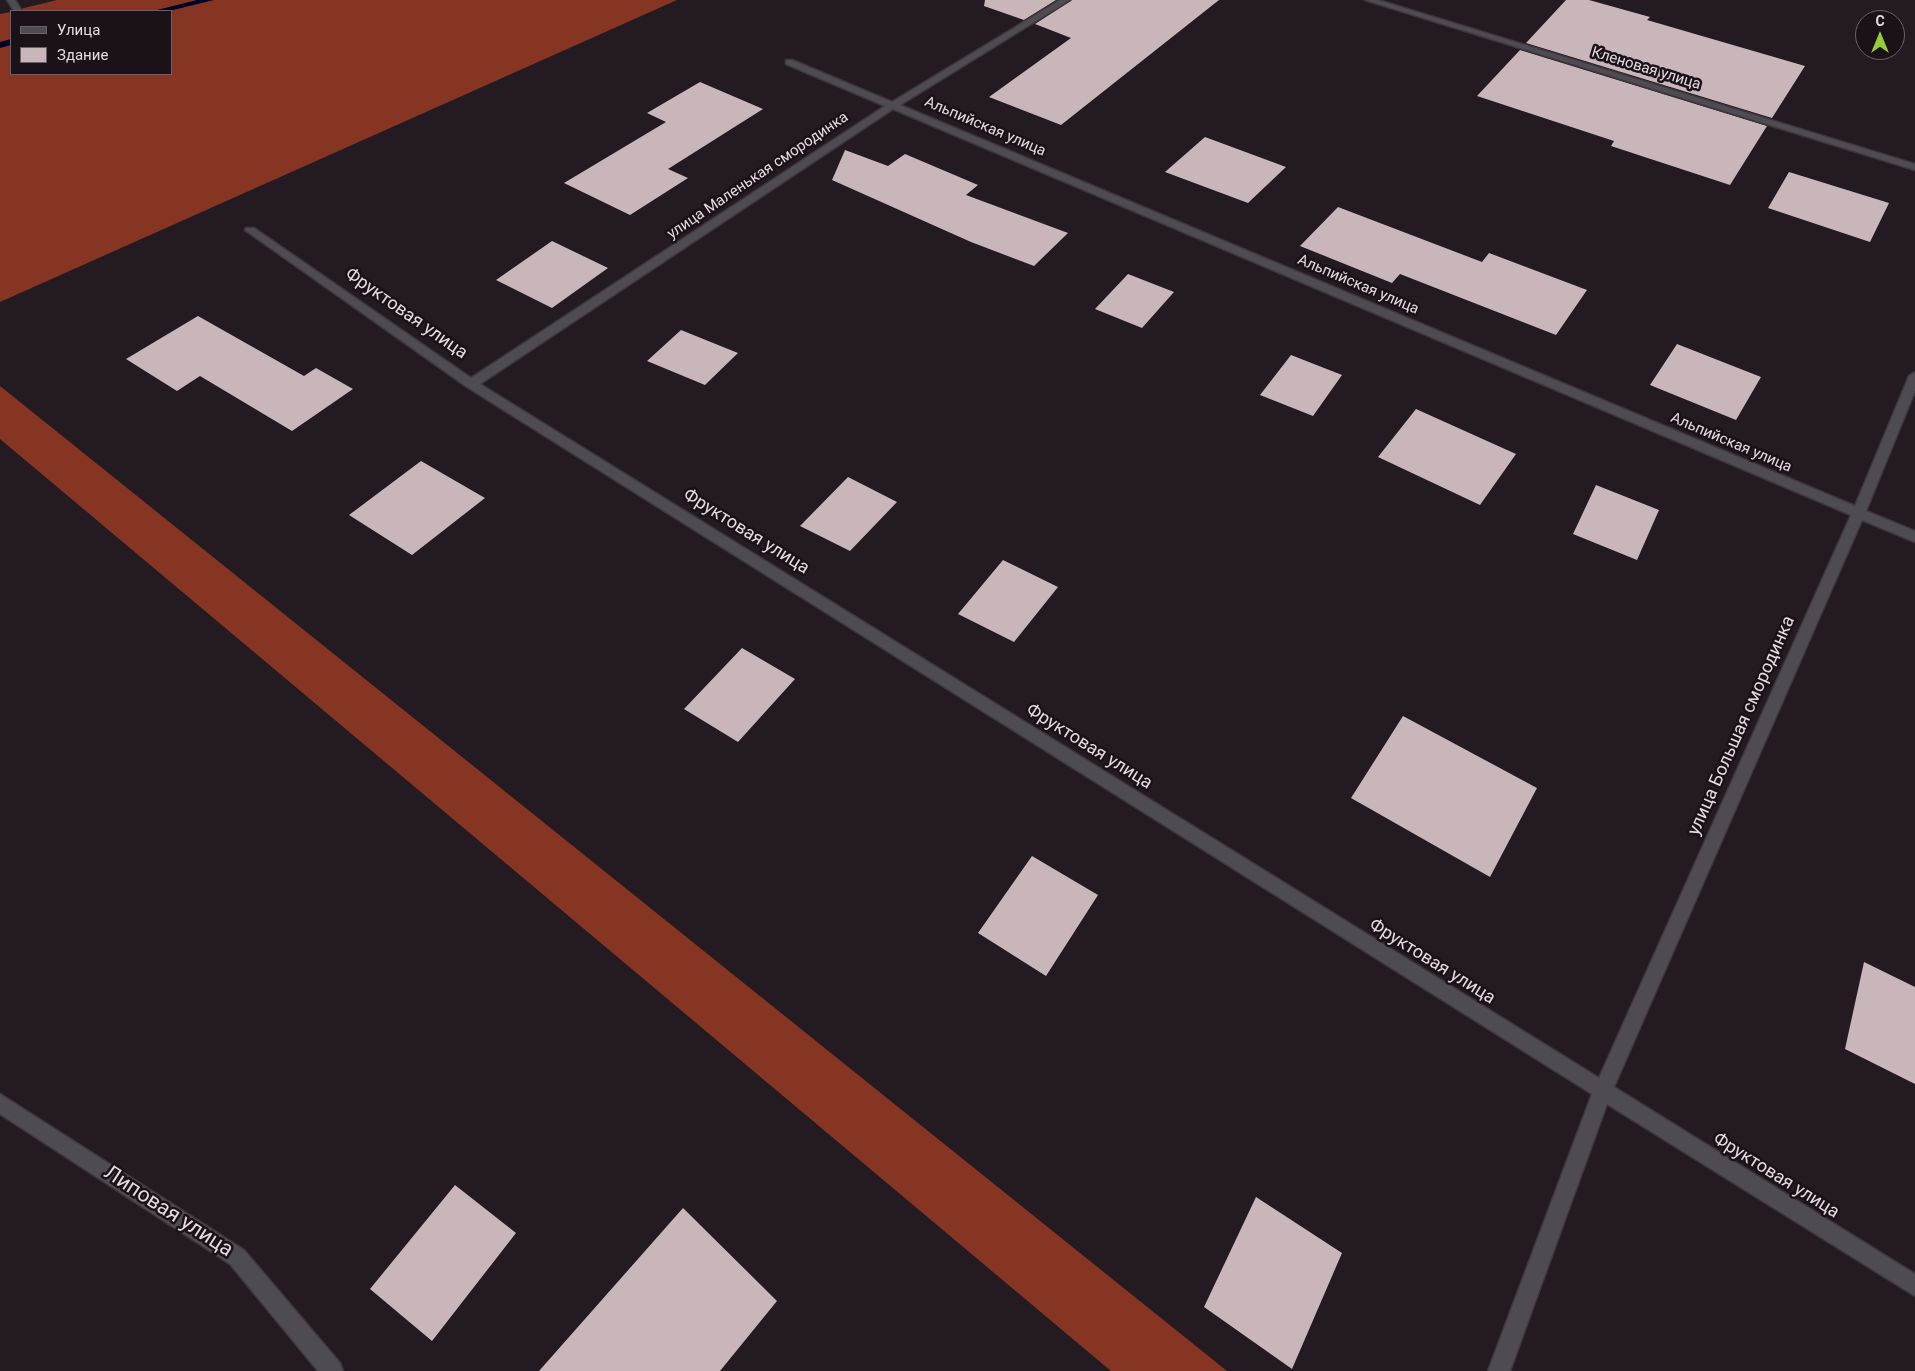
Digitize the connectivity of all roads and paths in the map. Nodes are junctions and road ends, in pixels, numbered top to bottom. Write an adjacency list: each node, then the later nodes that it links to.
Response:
1 (1066, 0): 4 (street, улица Маленькая смородинка)
2 (1369, 0): 5 (street, Кленовая улица)
3 (788, 62): 4 (street, Альпийская улица)
4 (893, 105): 8 (street, улица Маленькая смородинка); 9 (street, Альпийская улица)
5 (1915, 166)
6 (250, 230): 8 (street, Фруктовая улица)
7 (1915, 376): 9 (street, улица Большая смородинка)
8 (471, 384): 11 (street, Фруктовая улица)
9 (1858, 514): 10 (street, Альпийская улица); 11 (street, улица Большая смородинка)
10 (1915, 537)
11 (1602, 1092): 13 (street, Фруктовая улица); 15 (street, улица Большая смородинка)
12 (0, 1103): 14 (street, Липовая улица)
13 (1915, 1286)
14 (332, 1371)
15 (1499, 1371)

